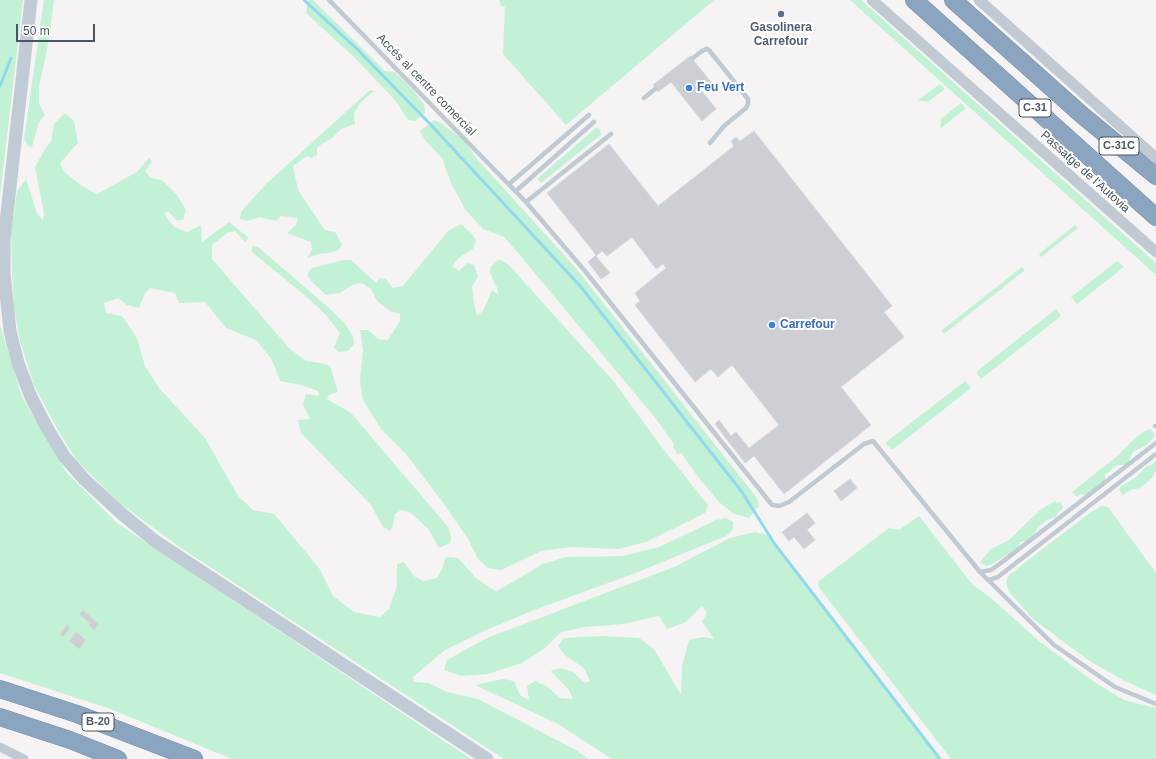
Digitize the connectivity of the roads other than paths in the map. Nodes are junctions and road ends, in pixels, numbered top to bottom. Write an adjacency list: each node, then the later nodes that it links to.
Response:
1 (32, 0): 34 (main road)
2 (329, 0): 17 (lane, Accés al centre comercial)
3 (872, 0): 22 (street, Passatge de l'Autovia)
4 (914, 0): 21 (highway, C-31)
5 (953, 0): 11 (highway, C-31)
6 (979, 0): 15 (street)
7 (692, 58): 14 (lane)
8 (655, 89): 9 (lane)
9 (644, 98)
10 (589, 115): 17 (lane)
11 (1082, 115): 16 (highway, C-31C); 18 (highway, C-31)
12 (594, 122): 19 (lane)
13 (611, 134): 20 (lane)
14 (710, 143)
15 (1156, 158)
16 (1156, 176)
17 (509, 184): 19 (lane, Accés al centre comercial)
18 (1156, 188)
19 (516, 191): 20 (lane, Accés al centre comercial)
20 (526, 202): 25 (lane, Accés al centre comercial)
21 (1156, 217)
22 (1156, 252)
23 (1156, 443): 25 (lane)
24 (1156, 454): 26 (lane)
25 (980, 572): 26 (lane)
26 (989, 580): 28 (lane)
27 (0, 689): 33 (highway, B-20)
28 (1156, 704)
29 (0, 717): 32 (highway, B-20)
30 (0, 748): 31 (street)
31 (24, 759)
32 (118, 759)
33 (194, 759)
34 (487, 759)

